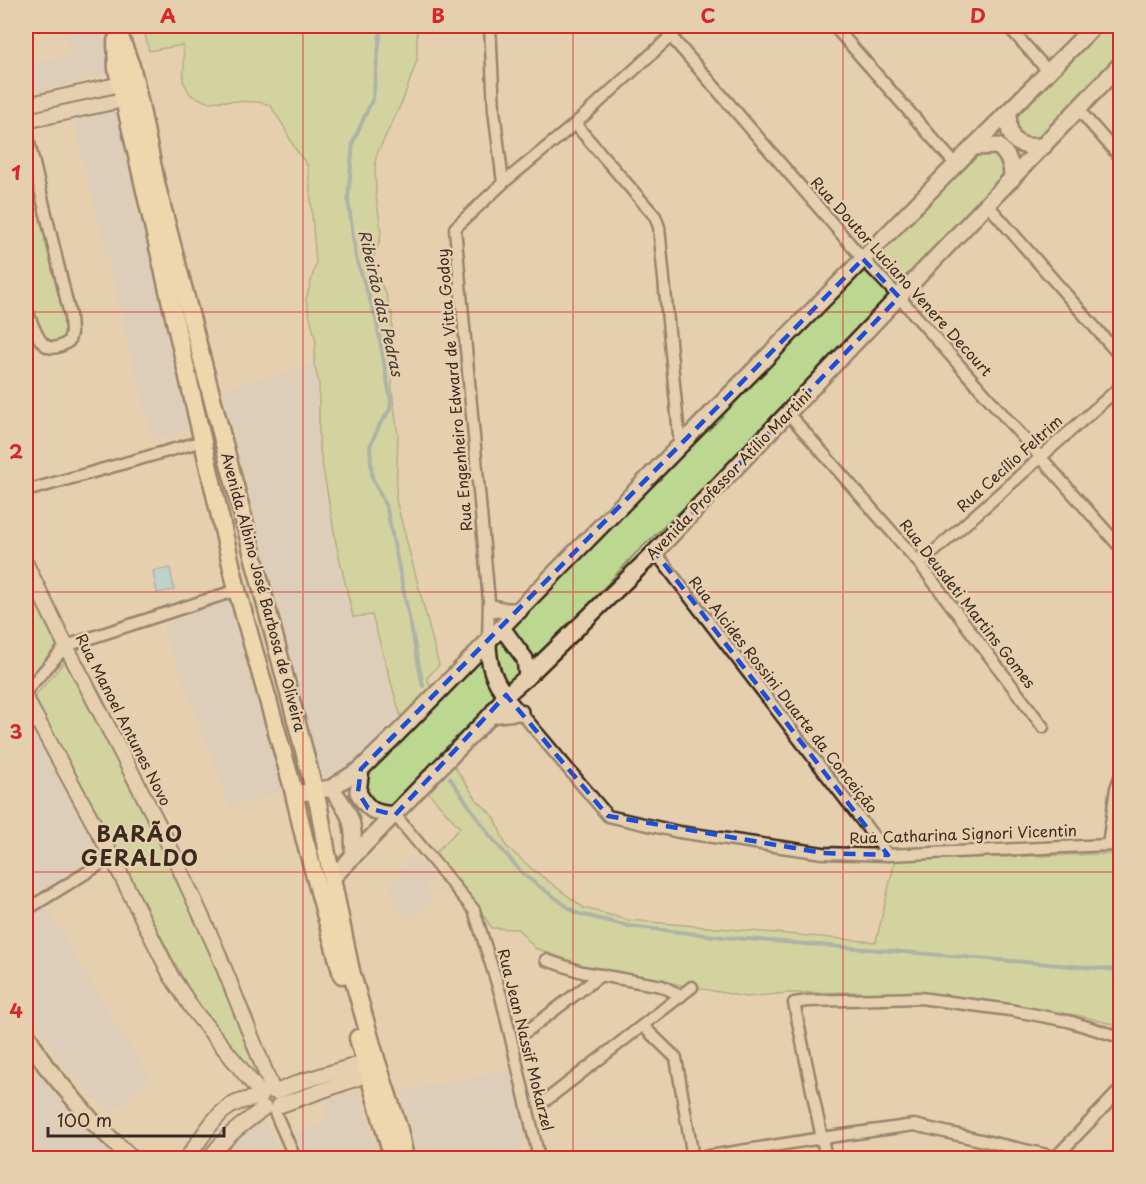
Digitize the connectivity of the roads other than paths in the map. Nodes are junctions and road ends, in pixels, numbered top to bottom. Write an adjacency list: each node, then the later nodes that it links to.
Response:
1 (115, 26): 11 (main road, Avenida Albino José Barbosa de Oliveira)
2 (490, 26): 23 (street)
3 (662, 26): 8 (street, Rua Doutor Luciano Venere Decourt)
4 (682, 26): 8 (street, Rua Engenheiro Edward de Vitta Godoy)
5 (834, 26): 21 (street)
6 (1008, 26): 10 (street)
7 (1094, 26): 10 (main road)
8 (671, 36): 16 (street, Rua Engenheiro Edward de Vitta Godoy); 25 (street, Rua Doutor Luciano Venere Decourt)
9 (1120, 65): 13 (main road, Avenida Professor Atílio Martini)
10 (1048, 71): 14 (main road)
11 (130, 90): 12 (street); 15 (street); 31 (main road, Avenida Albino José Barbosa de Oliveira); 54 (main road, Avenida Albino José Barbosa de Oliveira)
12 (26, 105)
13 (1078, 109): 18 (main road, Avenida Professor Atílio Martini); 20 (street)
14 (1009, 111): 18 (main road); 19 (main road)
15 (26, 121)
16 (575, 124): 23 (street, Rua Engenheiro Edward de Vitta Godoy); 32 (street)
17 (26, 130): 27 (street)
18 (1044, 146): 22 (main road, Avenida Professor Atílio Martini)
19 (973, 147): 21 (main road); 22 (main road)
20 (1120, 157)
21 (956, 165): 25 (main road)
22 (1012, 179): 24 (main road, Avenida Professor Atílio Martini)
23 (503, 183): 40 (street, Rua Engenheiro Edward de Vitta Godoy)
24 (987, 204): 26 (main road, Avenida Professor Atílio Martini); 28 (street)
25 (863, 259): 26 (street, Rua Doutor Luciano Venere Decourt); 32 (main road)
26 (899, 297): 33 (street, Rua Doutor Luciano Venere Decourt); 36 (main road, Avenida Professor Atílio Martini)
27 (26, 309)
28 (1120, 356)
29 (1120, 387): 33 (street, Rua Cecílio Feltrim)
30 (794, 420): 38 (street, Rua Deusdeti Martins Gomes)
31 (203, 441): 34 (street); 39 (main road, Avenida Albino José Barbosa de Oliveira)
32 (680, 446): 41 (main road)
33 (1041, 457): 35 (street, Rua Doutor Luciano Venere Decourt); 38 (street, Rua Cecílio Feltrim)
34 (26, 491)
35 (1120, 547)
36 (655, 552): 45 (main road, Avenida Professor Atílio Martini); 61 (street, Rua Alcides Rossini Duarte da Conceição)
37 (26, 564): 44 (street, Rua Manoel Antunes Novo)
38 (921, 564): 51 (street, Rua Deusdeti Martins Gomes)
39 (237, 590): 44 (street); 55 (main road, Avenida Albino José Barbosa de Oliveira)
40 (490, 604): 41 (main road); 42 (street, Rua Engenheiro Edward de Vitta Godoy); 43 (street, Rua Engenheiro Edward de Vitta Godoy)
41 (519, 611): 42 (main road)
42 (502, 628): 43 (main road); 45 (main road)
43 (488, 641): 47 (main road); 52 (main road)
44 (66, 646): 46 (street); 75 (street, Rua Manoel Antunes Novo)
45 (527, 677): 47 (main road, Avenida Professor Atílio Martini)
46 (26, 691)
47 (506, 695): 49 (street, Rua Catharina Signori Vicentin); 50 (main road, Avenida Professor Atílio Martini)
48 (26, 699): 62 (street)
49 (520, 712): 50 (main road); 61 (street, Rua Catharina Signori Vicentin)
50 (491, 715): 56 (main road, Avenida Professor Atílio Martini)
51 (1043, 727)
52 (361, 769): 54 (main road); 56 (main road)
53 (1120, 777): 58 (street)
54 (323, 790): 55 (main road); 60 (main road, Avenida Albino José Barbosa de Oliveira); 63 (main road)
55 (295, 794): 57 (main road, Avenida Albino José Barbosa de Oliveira)
56 (395, 815): 63 (main road, Avenida Professor Atílio Martini); 84 (street, Rua Jean Nassif Mokarzel)
57 (304, 837): 60 (main road); 73 (main road, Avenida Albino José Barbosa de Oliveira)
58 (1108, 845): 59 (street, Rua Catharina Signori Vicentin); 61 (street, Rua Catharina Signori Vicentin)
59 (1120, 846)
60 (327, 854): 63 (main road, Avenida Albino José Barbosa de Oliveira)
61 (888, 855)
62 (112, 857): 64 (street); 75 (street)
63 (343, 867): 73 (main road, Avenida Albino José Barbosa de Oliveira)
64 (26, 910)
65 (546, 960): 66 (street)
66 (601, 975): 68 (street); 70 (street)
67 (692, 987): 68 (street)
68 (681, 996): 69 (street)
69 (643, 1026): 76 (street); 85 (street)
70 (527, 1031)
71 (26, 1033): 78 (main road)
72 (1120, 1037): 77 (street)
73 (372, 1067): 75 (street); 82 (main road, Avenida Albino José Barbosa de Oliveira); 83 (main road, Avenida Albino José Barbosa de Oliveira)
74 (1120, 1090): 88 (street)
75 (270, 1100): 79 (street); 80 (street); 81 (street)
76 (545, 1101)
77 (822, 1138): 86 (street); 87 (street); 88 (street)
78 (131, 1158)
79 (187, 1158)
80 (210, 1158)
81 (295, 1158)
82 (393, 1158)
83 (405, 1158)
84 (539, 1158)
85 (693, 1158)
86 (698, 1158)
87 (826, 1158)
88 (1055, 1158)

